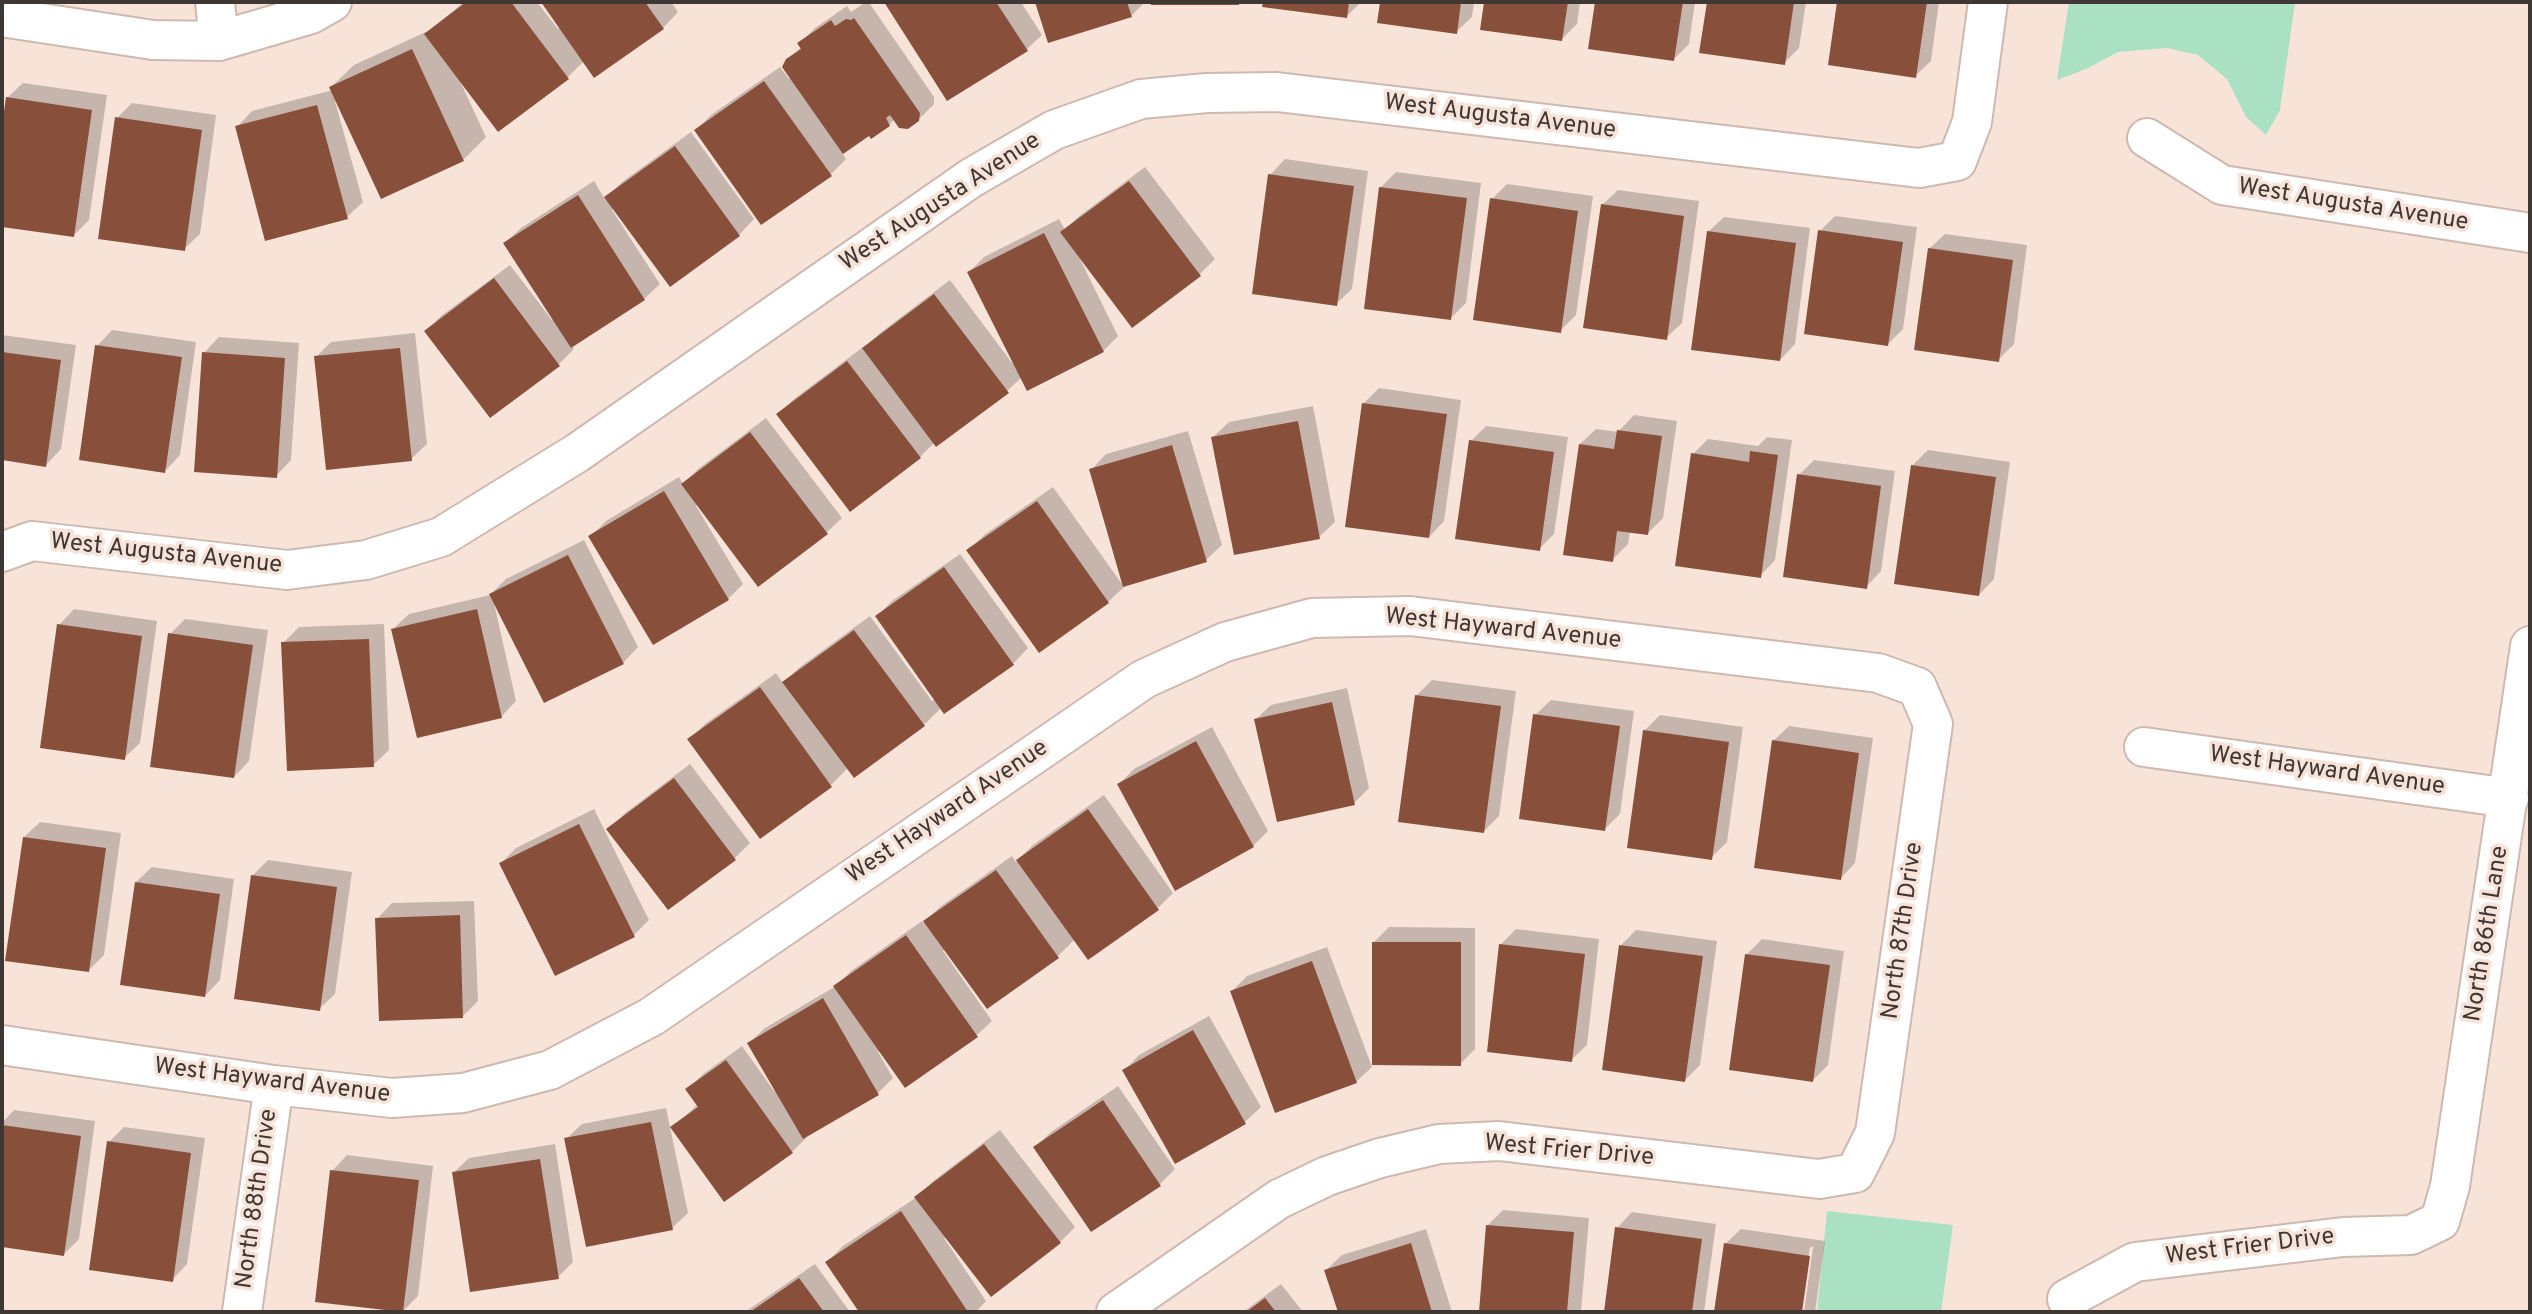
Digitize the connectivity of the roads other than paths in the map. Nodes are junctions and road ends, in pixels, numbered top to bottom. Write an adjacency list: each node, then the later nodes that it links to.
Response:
1 (215, 2): 5 (street)
2 (332, 2): 5 (street)
3 (1988, 2): 8 (street, West Augusta Avenue)
4 (2, 17): 5 (street)
5 (219, 41)
6 (2147, 138): 7 (street, West Augusta Avenue)
7 (2530, 233)
8 (2, 552)
9 (2530, 646): 12 (street, North 86th Lane)
10 (1917, 687): 14 (street, West Hayward Avenue); 15 (street, North 87th Drive)
11 (2144, 747): 12 (street, West Hayward Avenue)
12 (2509, 798): 16 (street, North 86th Lane)
13 (2, 1045): 14 (street, West Hayward Avenue)
14 (274, 1085): 18 (street, North 88th Drive)
15 (1855, 1173): 19 (street, West Frier Drive)
16 (2440, 1221): 17 (street, West Frier Drive)
17 (2067, 1299)
18 (242, 1312)
19 (1116, 1312)

